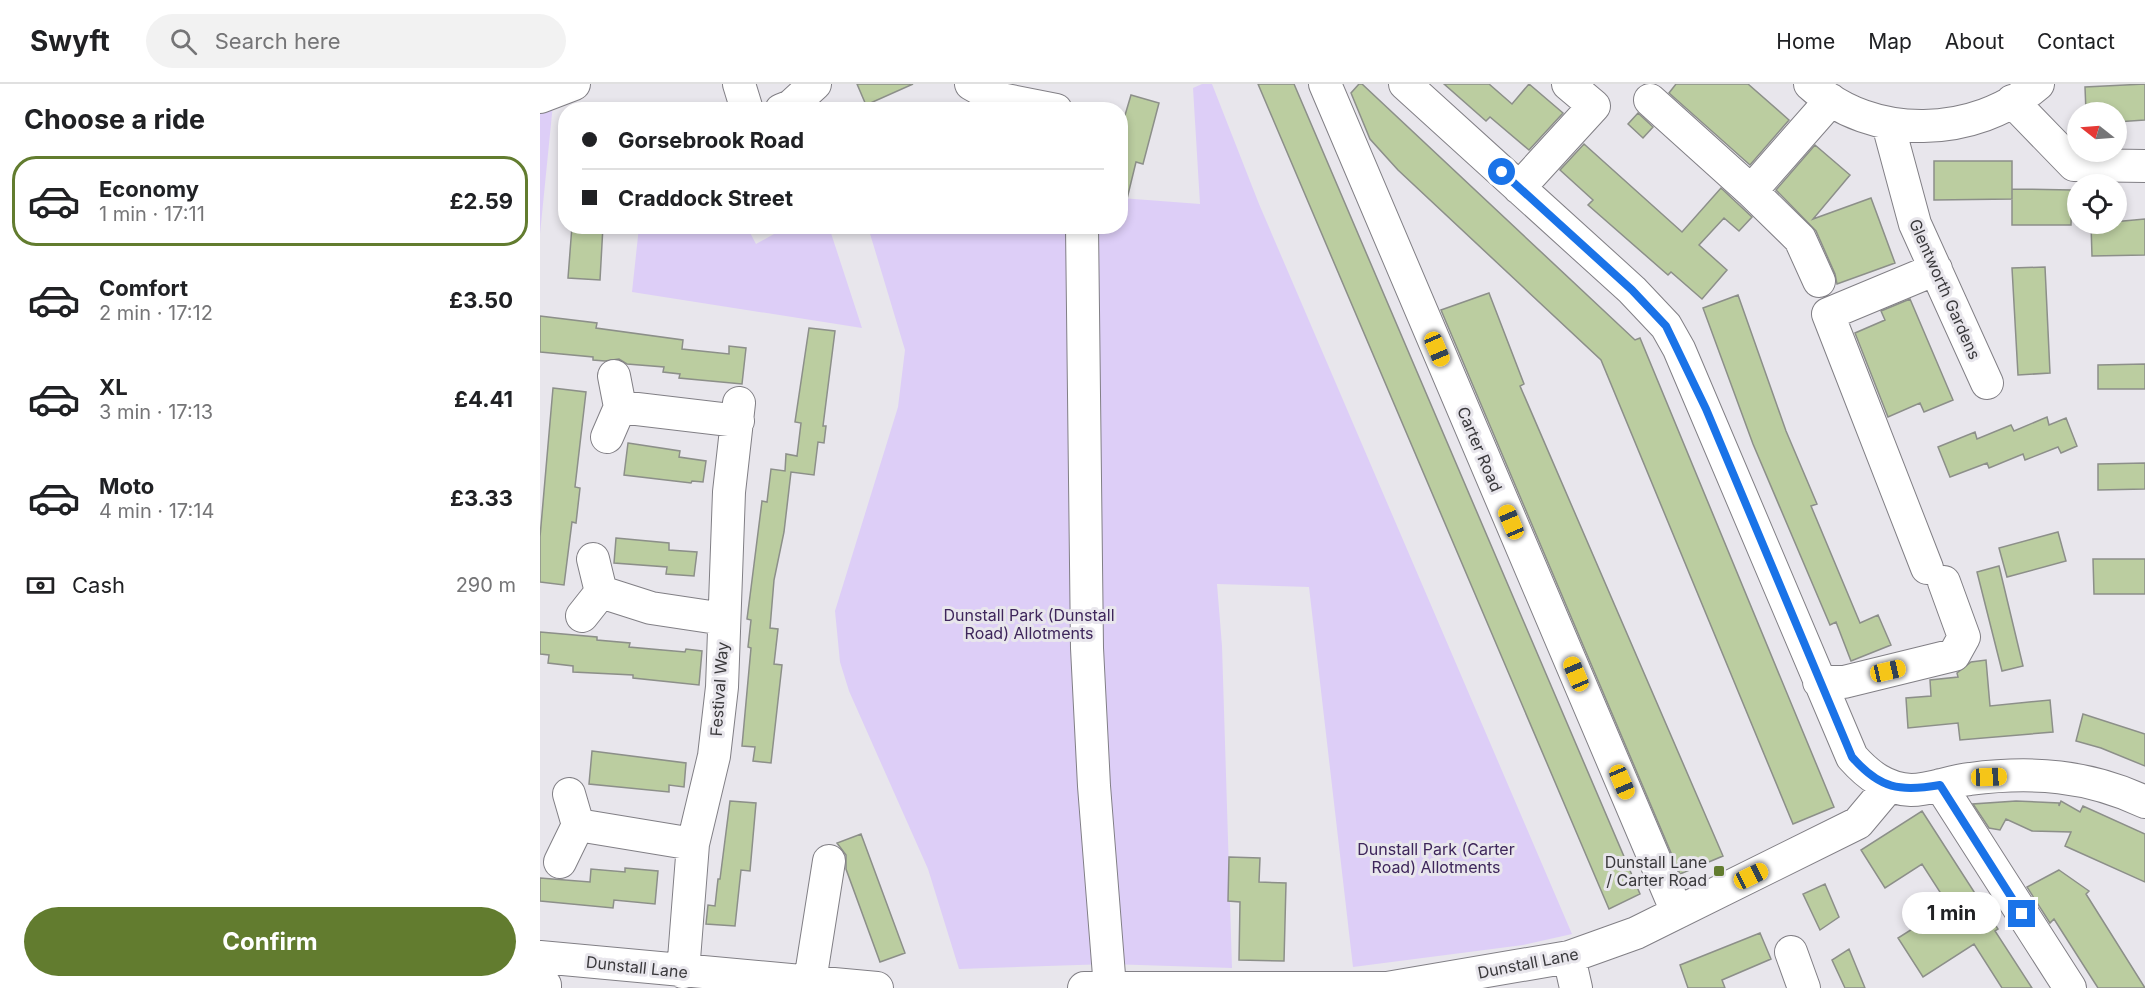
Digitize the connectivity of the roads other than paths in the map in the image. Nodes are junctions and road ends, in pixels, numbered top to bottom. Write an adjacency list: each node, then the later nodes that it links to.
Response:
1 (739, 84): 11 (street)
2 (815, 84): 12 (street)
3 (971, 84): 13 (street)
4 (1325, 84): 38 (street, Carter Road)
5 (1405, 84): 16 (street)
6 (1569, 84): 16 (street)
7 (2038, 84): 10 (street)
8 (1821, 92): 14 (street); 17 (street)
9 (1650, 100): 17 (street)
10 (2012, 101): 14 (street); 15 (street)
11 (745, 102)
12 (795, 102)
13 (1016, 102)
14 (1888, 124): 19 (street, Glentworth Gardens)
15 (2145, 166)
16 (1520, 188): 29 (street)
17 (1751, 191): 20 (street)
18 (1082, 234): 45 (street)
19 (1936, 269): 22 (street, Glentworth Gardens); 29 (street)
20 (1819, 281)
21 (614, 375): 23 (street)
22 (1987, 383)
23 (620, 406): 24 (street); 28 (street, Festival Way)
24 (607, 437)
25 (593, 559): 26 (street)
26 (601, 592): 27 (street); 28 (street)
27 (582, 616)
28 (724, 619): 35 (street, Festival Way)
29 (1819, 682): 31 (street)
30 (1940, 785): 31 (street); 33 (street); 48 (street)
31 (1889, 786): 38 (street, Dunstall Lane)
32 (569, 795): 34 (street)
33 (2145, 802)
34 (578, 825): 35 (street); 37 (street)
35 (693, 844): 41 (street, Festival Way)
36 (830, 861): 43 (street)
37 (560, 862)
38 (1677, 912): 40 (street, Dunstall Lane)
39 (1791, 952): 47 (street)
40 (1569, 957): 45 (street, Dunstall Lane); 46 (street)
41 (683, 972): 42 (street, Dunstall Lane); 43 (street, Dunstall Lane)
42 (543, 977)
43 (793, 982): 44 (street, Dunstall Lane)
44 (877, 988)
45 (1102, 988)
46 (1576, 988)
47 (1804, 988)
48 (2070, 988)

